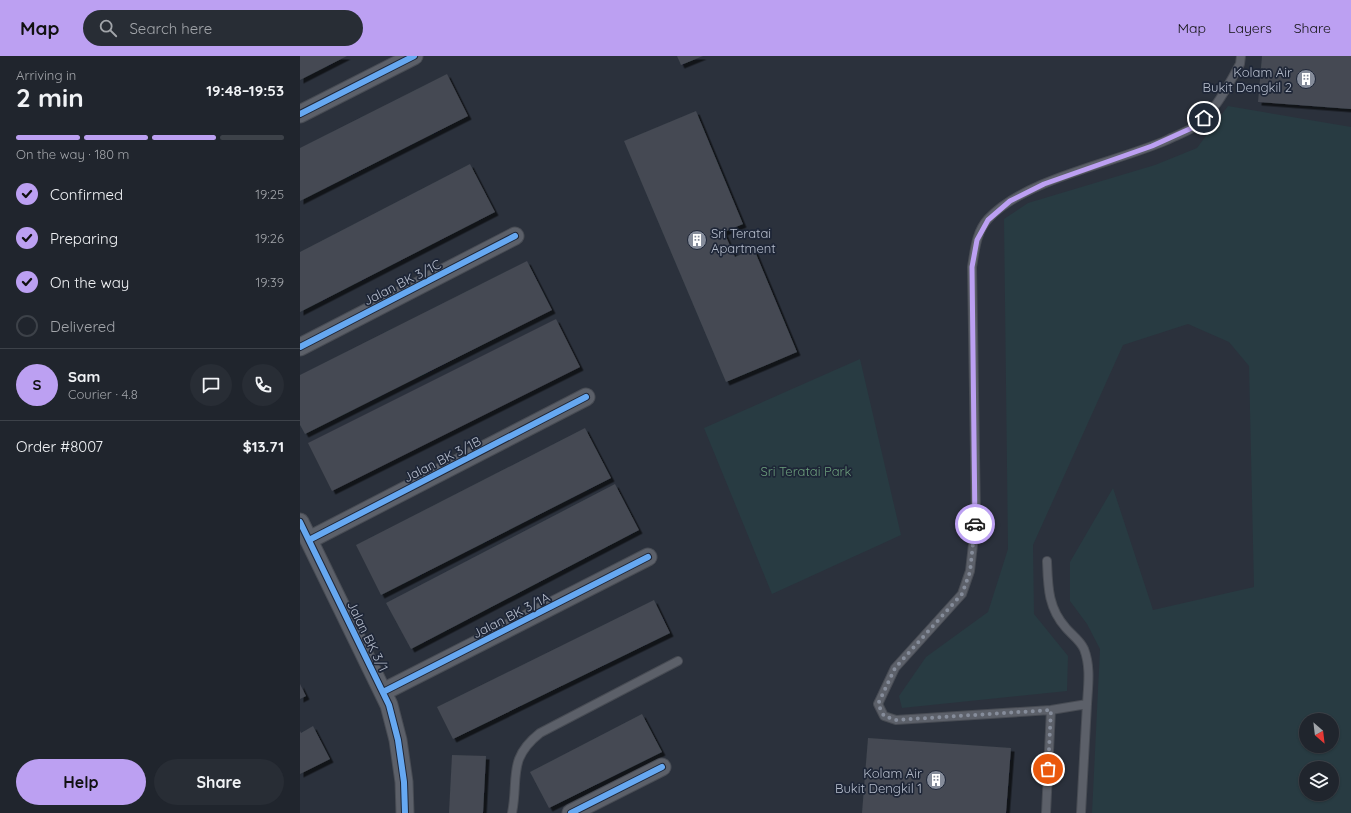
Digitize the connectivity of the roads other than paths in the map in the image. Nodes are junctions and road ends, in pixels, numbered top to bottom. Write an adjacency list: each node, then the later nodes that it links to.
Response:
1 (414, 56): 3 (street)
2 (1241, 56): 14 (lane)
3 (300, 114)
4 (515, 236): 5 (street, Jalan BK 3/1C)
5 (300, 347)
6 (586, 397): 8 (street, Jalan BK 3/1B)
7 (300, 522): 8 (street, Jalan BK 3/1)
8 (309, 540): 12 (street, Jalan BK 3/1)
9 (648, 557): 12 (street, Jalan BK 3/1A)
10 (1047, 562): 13 (lane)
11 (678, 662): 17 (lane)
12 (383, 692): 16 (street, Jalan BK 3/1)
13 (1087, 704): 14 (lane); 20 (lane)
14 (1051, 710): 19 (lane)
15 (662, 767): 18 (street)
16 (405, 813)
17 (512, 813)
18 (571, 813)
19 (1046, 813)
20 (1081, 813)

